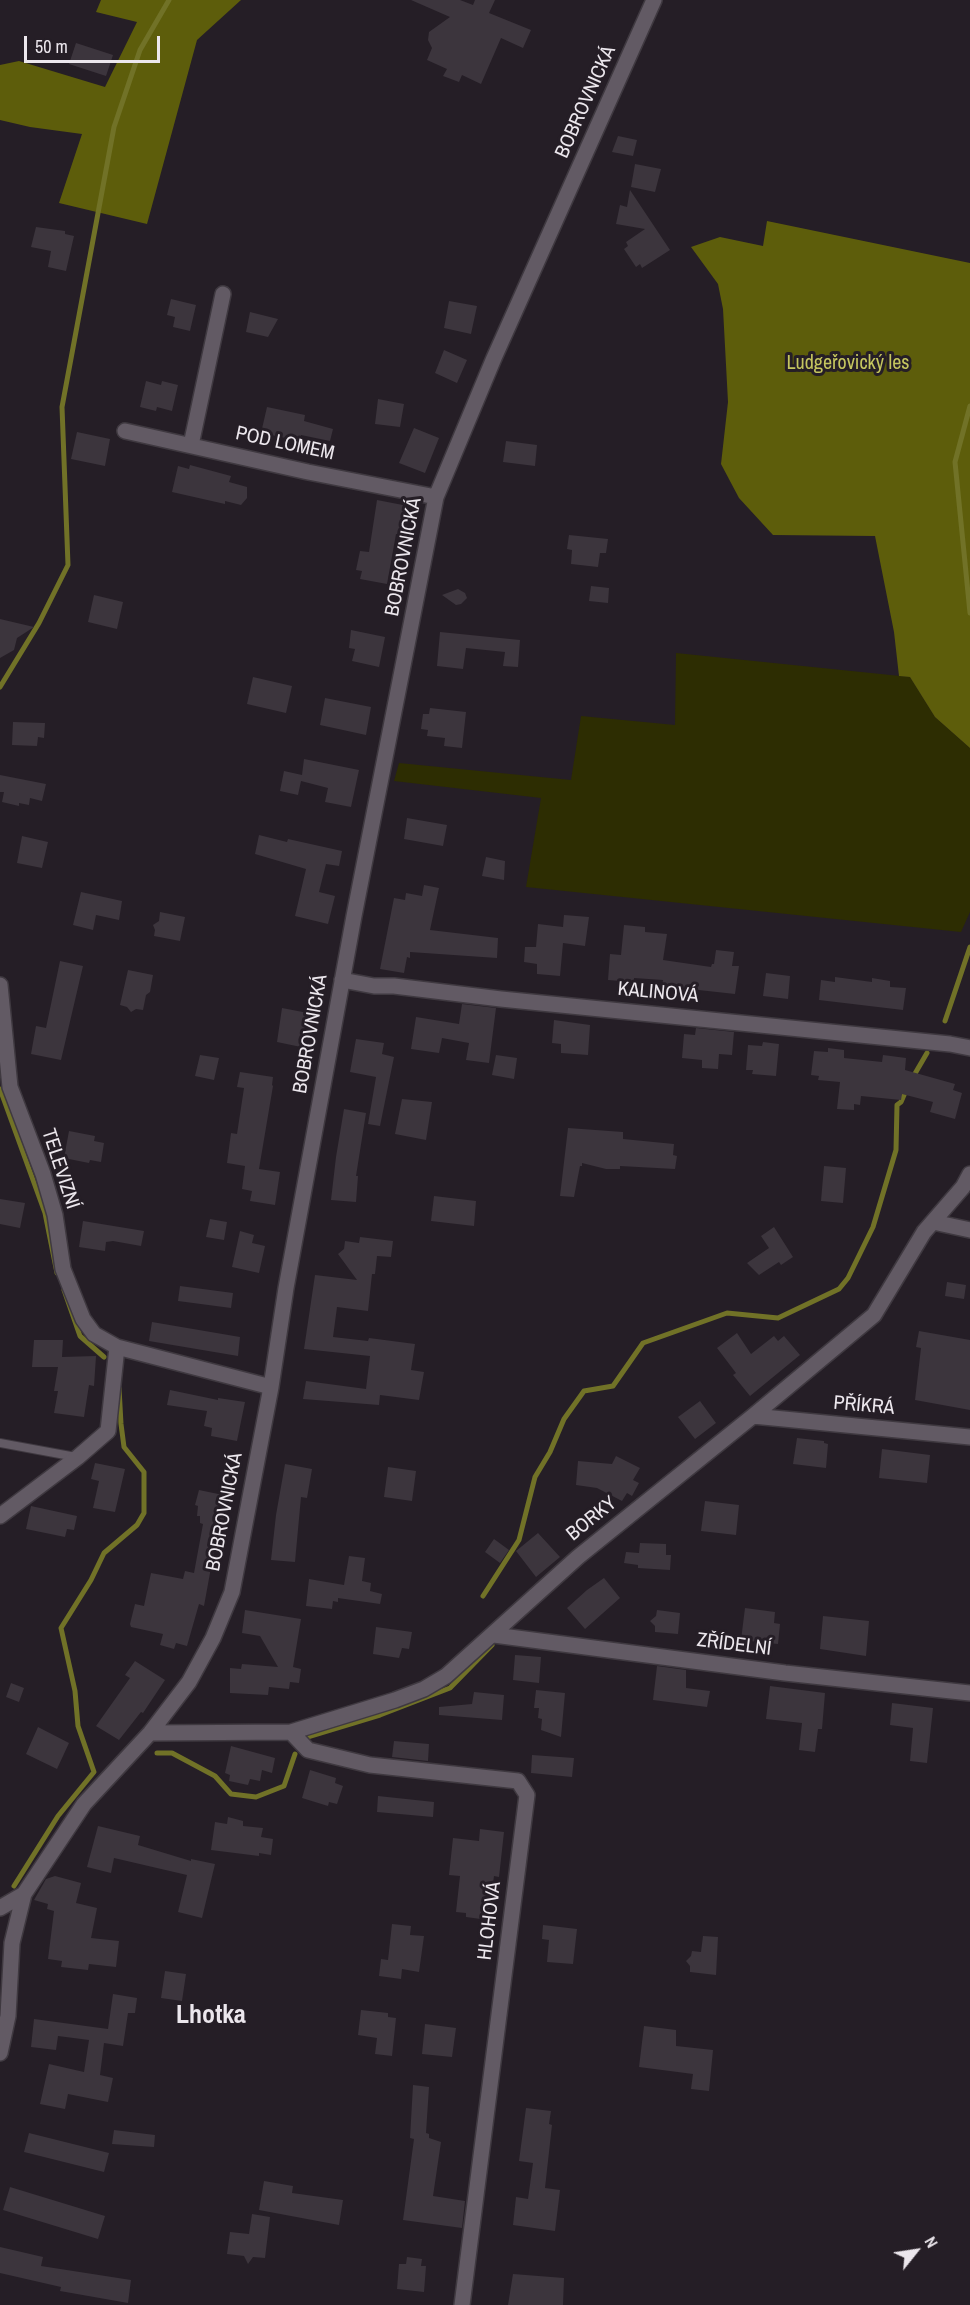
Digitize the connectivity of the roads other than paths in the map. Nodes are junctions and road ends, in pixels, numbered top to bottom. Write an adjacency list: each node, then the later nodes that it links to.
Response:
1 (654, 0): 5 (street, BOBROVNICKÁ)
2 (223, 294): 4 (street)
3 (125, 431): 4 (street, POD LOMEM)
4 (191, 445): 5 (street, POD LOMEM)
5 (436, 497): 6 (street, BOBROVNICKÁ)
6 (342, 980): 8 (street, KALINOVÁ); 13 (street, BOBROVNICKÁ)
7 (0, 985): 12 (street, TELEVIZNÍ)
8 (970, 1048)
9 (970, 1174): 10 (street, BORKY)
10 (933, 1222): 11 (street); 14 (street, BORKY)
11 (970, 1230)
12 (117, 1347): 13 (street, TELEVIZNÍ); 17 (street)
13 (271, 1387): 22 (street, BOBROVNICKÁ)
14 (753, 1416): 15 (street, PŘÍKRÁ); 19 (street, BORKY)
15 (970, 1437)
16 (0, 1443): 17 (lane)
17 (78, 1457): 18 (street)
18 (0, 1516)
19 (494, 1635): 20 (street, ZŘÍDELNÍ); 21 (street, BORKY)
20 (970, 1693)
21 (291, 1732): 22 (street, BORKY); 26 (street, HLOHOVÁ)
22 (150, 1733): 23 (street, BOBROVNICKÁ)
23 (24, 1894): 24 (street); 25 (street, BOBROVNICKÁ)
24 (0, 1908)
25 (0, 2053)
26 (462, 2305)

